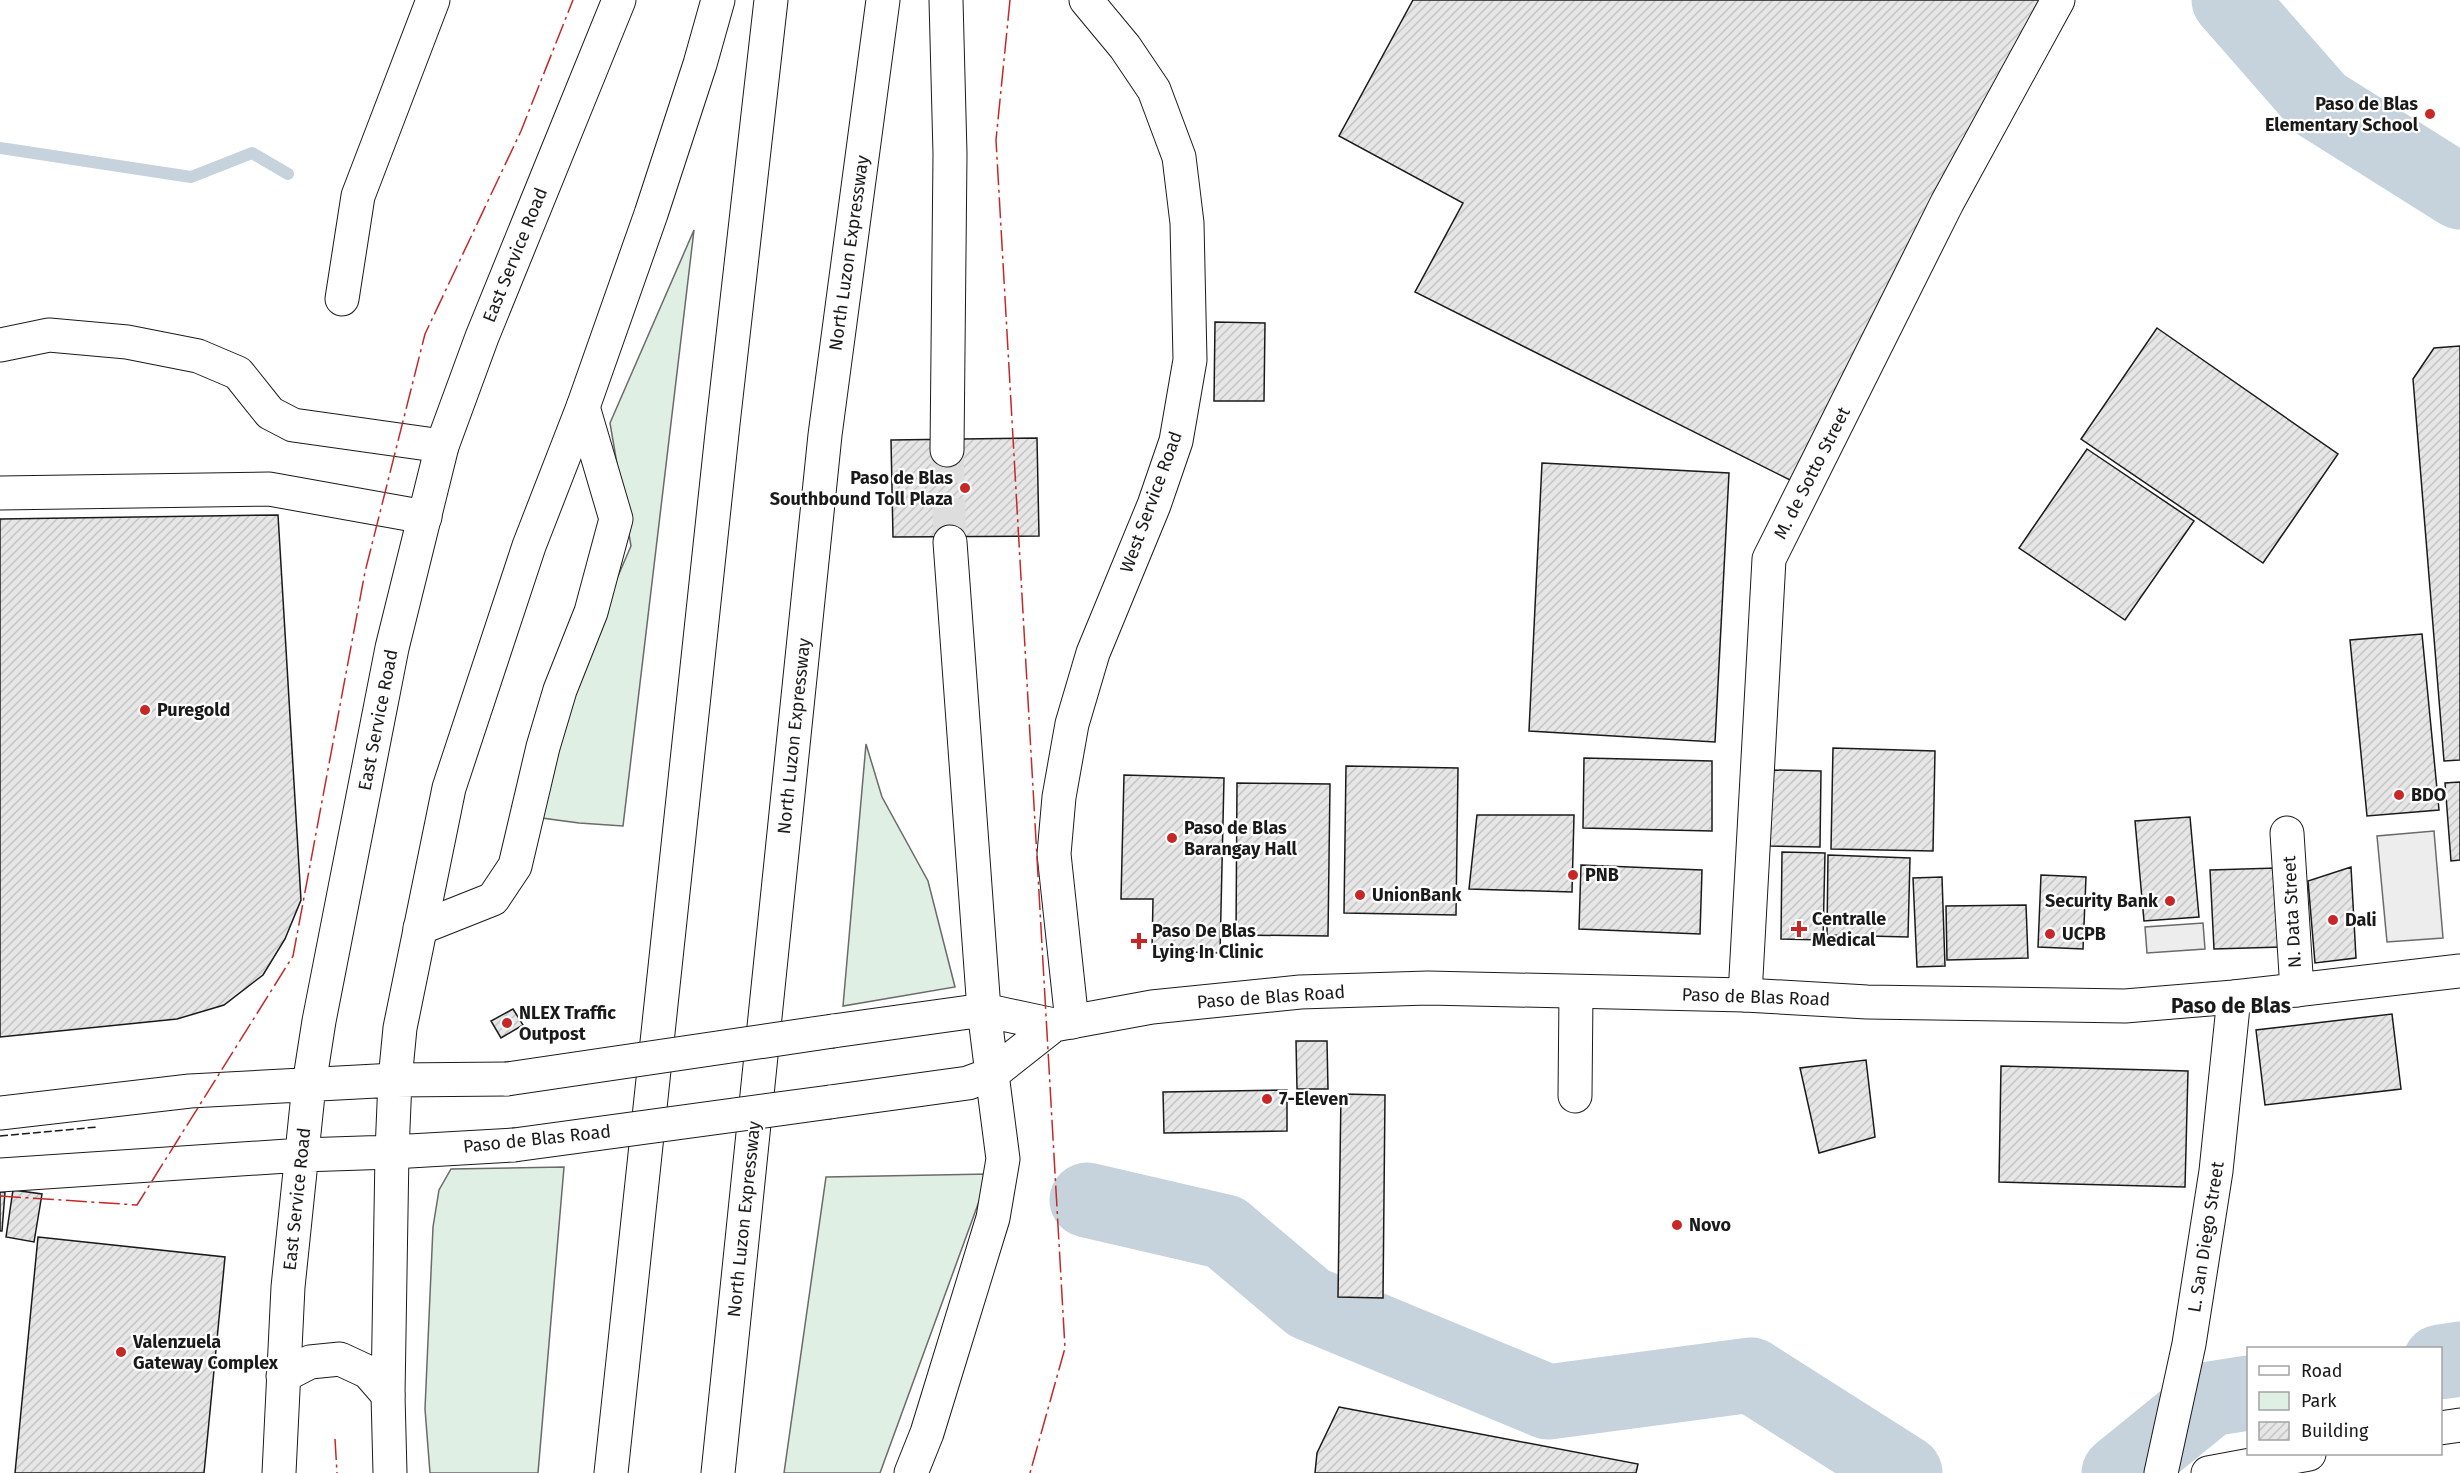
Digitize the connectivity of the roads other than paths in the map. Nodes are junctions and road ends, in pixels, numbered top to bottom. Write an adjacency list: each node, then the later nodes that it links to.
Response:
1 (433, 0): 9 (main road)
2 (619, 0): 12 (main road, East Service Road)
3 (718, 0): 11 (main road)
4 (771, 0): 42 (main road)
5 (883, 0): 43 (main road, North Luzon Expressway)
6 (946, 0): 13 (main road)
7 (1086, 0): 25 (main road, West Service Road)
8 (2058, 0): 22 (main road, M. de Sotto Street)
9 (342, 299)
10 (0, 345): 12 (main road)
11 (583, 407): 18 (main road); 18 (main road)
12 (442, 446): 15 (main road, East Service Road)
13 (947, 450)
14 (0, 493): 15 (main road)
15 (425, 517): 28 (main road, East Service Road)
16 (950, 542): 24 (main road)
17 (2288, 833): 20 (main road, N. Data Street)
18 (420, 928): 27 (main road)
19 (2460, 971): 20 (main road, Paso de Blas Road)
20 (2297, 990): 23 (main road, Paso de Blas Road)
21 (1576, 993): 22 (main road, Paso de Blas Road); 25 (main road, Paso de Blas Road); 29 (main road)
22 (1745, 995): 23 (main road, Paso de Blas Road)
23 (2234, 997): 39 (main road, L. San Diego Street)
24 (984, 1010): 25 (main road, Paso de Blas Road); 26 (main road); 27 (main road, Paso de Blas Road, bridge)
25 (1063, 1023): 26 (main road, Paso de Blas Road)
26 (992, 1074): 31 (main road, Paso de Blas Road, bridge); 44 (main road)
27 (395, 1080): 28 (main road, Paso de Blas Road); 31 (main road)
28 (309, 1085): 30 (main road, Paso de Blas Road); 32 (main road, East Service Road)
29 (1575, 1096)
30 (0, 1113)
31 (392, 1152): 32 (main road, Paso de Blas Road); 35 (main road)
32 (302, 1155): 33 (main road, Paso de Blas Road); 34 (main road, East Service Road)
33 (0, 1175)
34 (283, 1376): 35 (main road); 40 (main road, East Service Road)
35 (388, 1395): 41 (main road)
36 (2460, 1425): 37 (main road)
37 (2442, 1428)
38 (2304, 1455): 45 (main road)
39 (2163, 1466)
40 (279, 1473)
41 (390, 1473)
42 (611, 1473)
43 (718, 1473)
44 (911, 1473)
45 (2208, 1473)

